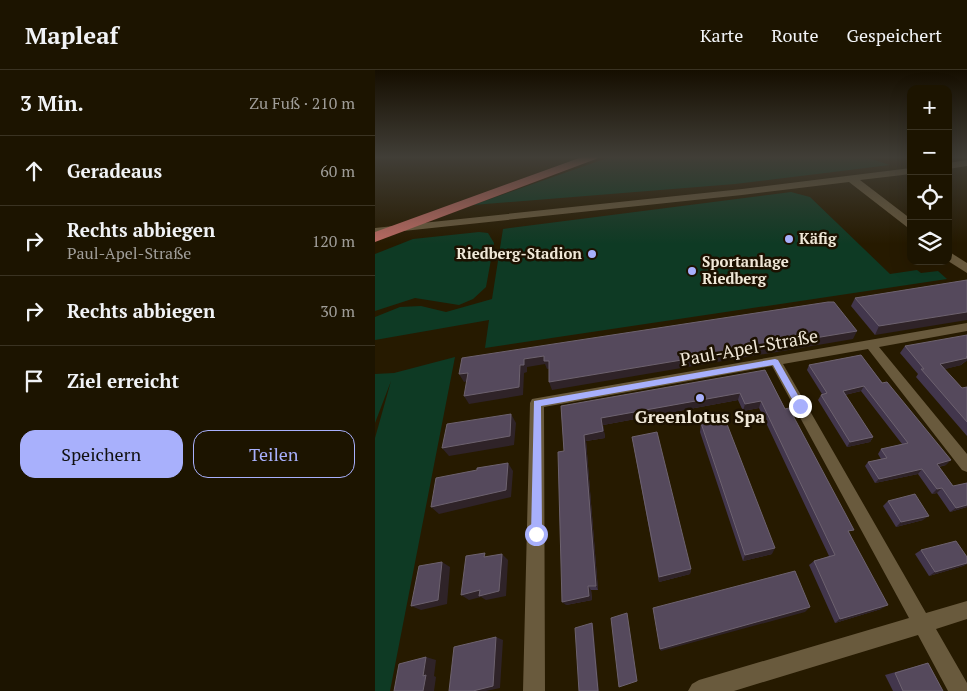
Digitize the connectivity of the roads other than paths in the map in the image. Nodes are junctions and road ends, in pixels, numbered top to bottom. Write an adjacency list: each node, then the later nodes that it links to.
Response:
1 (492, 186): 6 (highway)
2 (510, 186): 7 (highway)
3 (788, 186): 6 (main road)
4 (861, 186): 5 (main road)
5 (907, 222)
6 (375, 229)
7 (375, 237)
8 (952, 258): 9 (main road)
9 (967, 269)
10 (967, 327): 11 (street, Paul-Apel-Straße)
11 (871, 345): 12 (street, Paul-Apel-Straße); 13 (street)
12 (775, 362): 15 (street); 16 (street, Paul-Apel-Straße)
13 (967, 465)
14 (967, 610): 15 (street)
15 (922, 624): 17 (street); 18 (street)
16 (534, 691)
17 (699, 691)
18 (960, 691)

